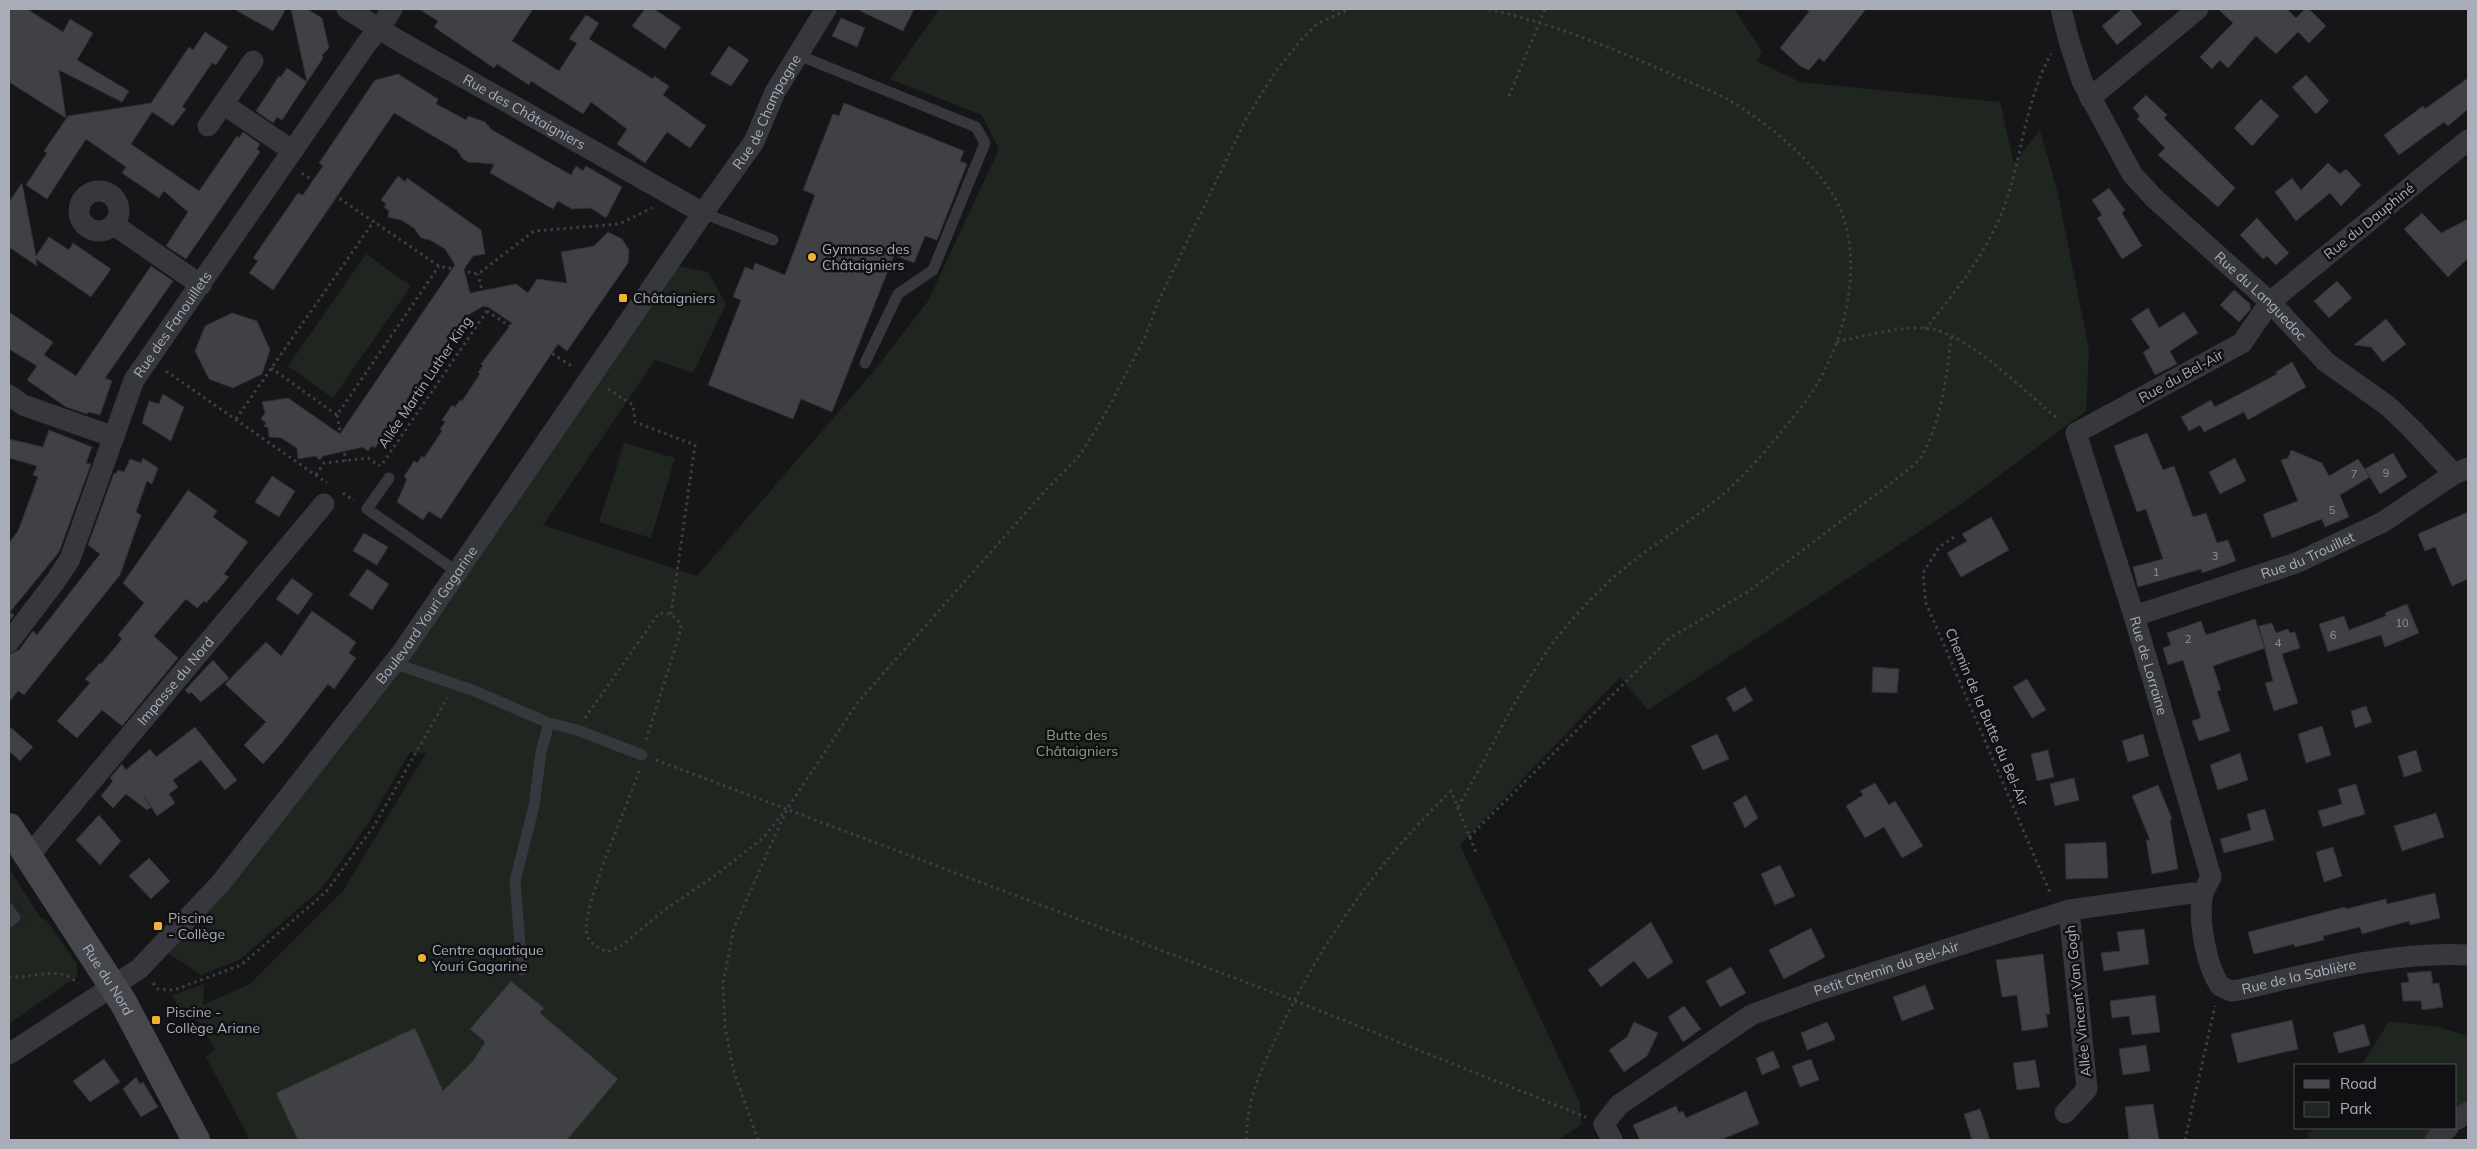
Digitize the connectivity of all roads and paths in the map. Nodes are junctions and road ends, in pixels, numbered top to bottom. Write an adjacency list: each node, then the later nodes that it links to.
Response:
1 (346, 9): 14 (street, Rue des Châtaigniers)
2 (392, 9): 14 (street, Rue des Fanouillets)
3 (826, 9): 15 (street, Rue de Champagne)
4 (1333, 9): 11 (path)
5 (1350, 9): 11 (path)
6 (1488, 9): 13 (path)
7 (1545, 9): 13 (path)
8 (1808, 9): 10 (path)
9 (2198, 9): 18 (street)
10 (1813, 12)
11 (1336, 15): 64 (path)
12 (2063, 18): 18 (street, Rue du Languedoc); 33 (path)
13 (1538, 22): 17 (path); 35 (path)
14 (380, 28): 22 (street, Rue des Fanouillets); 24 (street, Rue des Châtaigniers)
15 (798, 55): 24 (street, Rue de Champagne); 37 (lane)
16 (253, 61): 19 (street)
17 (1509, 96)
18 (2090, 98): 31 (street, Rue du Languedoc)
19 (223, 104): 20 (street); 22 (street)
20 (208, 126)
21 (2468, 140): 31 (street, Rue du Dauphiné)
22 (289, 156): 25 (path); 30 (street, Rue des Fanouillets)
23 (652, 208): 29 (path)
24 (703, 213): 27 (lane); 39 (street, Boulevard Youri Gagarine)
25 (374, 221): 28 (path); 38 (path)
26 (114, 225): 30 (street)
27 (773, 240)
28 (439, 266): 29 (path); 41 (path)
29 (478, 274): 32 (path, Allée Martin Luther King)
30 (200, 285): 36 (street, Rue des Fanouillets)
31 (2270, 302): 43 (street, Rue du Bel-Air); 47 (street, Rue du Languedoc)
32 (487, 311): 39 (path, Allée Martin Luther King); 46 (path, Allée Martin Luther King)
33 (1926, 330): 34 (path); 35 (path)
34 (1951, 336): 43 (path); 66 (path)
35 (1837, 342): 63 (path)
36 (149, 359): 42 (path); 44 (street, Rue des Fanouillets)
37 (865, 364)
38 (271, 368): 41 (path); 42 (path)
39 (590, 378): 54 (street, Boulevard Youri Gagarine); 55 (path, Allée Martin Luther King)
40 (9, 396): 44 (street)
41 (337, 415): 45 (path)
42 (236, 419): 49 (path)
43 (2076, 433): 56 (street, Rue de Lorraine)
44 (114, 437): 57 (street, Rue des Fanouillets)
45 (346, 460): 46 (path, Allée Martin Luther King); 49 (path, Allée Martin Luther King)
46 (381, 466): 48 (path, Allée Martin Luther King)
47 (2461, 471): 56 (street, Rue du Trouillet)
48 (376, 473)
49 (316, 475): 51 (path)
50 (389, 478): 54 (lane)
51 (332, 494): 52 (path); 68 (street, Impasse du Nord)
52 (361, 495)
53 (1954, 537): 71 (path, Chemin de la Butte du Bel-Air)
54 (456, 571): 58 (street, Boulevard Youri Gagarine)
55 (671, 614): 61 (path); 62 (path)
56 (2134, 616): 69 (street, Rue de Lorraine)
57 (9, 642)
58 (393, 663): 59 (lane); 74 (street, Boulevard Youri Gagarine)
59 (455, 684): 60 (lane); 74 (path)
60 (549, 723): 61 (lane); 75 (lane)
61 (577, 730): 62 (lane)
62 (642, 755): 64 (path); 64 (path)
63 (1458, 807): 66 (path); 79 (path)
64 (787, 809): 79 (path); 87 (path)
65 (9, 827): 68 (street, Rue du Nord)
66 (1469, 837): 67 (path)
67 (1477, 855)
68 (27, 858): 78 (street, Rue du Nord)
69 (2202, 898): 71 (street, Petit Chemin du Bel-Air); 77 (street, Rue de la Sablière)
70 (9, 908): 72 (lane)
71 (2064, 912): 82 (street, Allée Vincent Van Gogh); 85 (street, Petit Chemin du Bel-Air)
72 (9, 922)
73 (2468, 955): 77 (street, Rue de la Sablière)
74 (139, 969): 78 (street, Boulevard Youri Gagarine)
75 (522, 970)
76 (9, 977): 78 (path)
77 (2220, 986): 89 (path)
78 (102, 993): 80 (street, Boulevard Youri Gagarine); 86 (street, Rue du Nord)
79 (1293, 1000): 85 (path); 88 (path)
80 (9, 1054)
81 (2468, 1112): 83 (street)
82 (2065, 1113)
83 (2457, 1119)
84 (2447, 1129): 90 (street)
85 (1608, 1132)
86 (196, 1140)
87 (758, 1140)
88 (1247, 1140)
89 (2185, 1140)
90 (2435, 1140)

